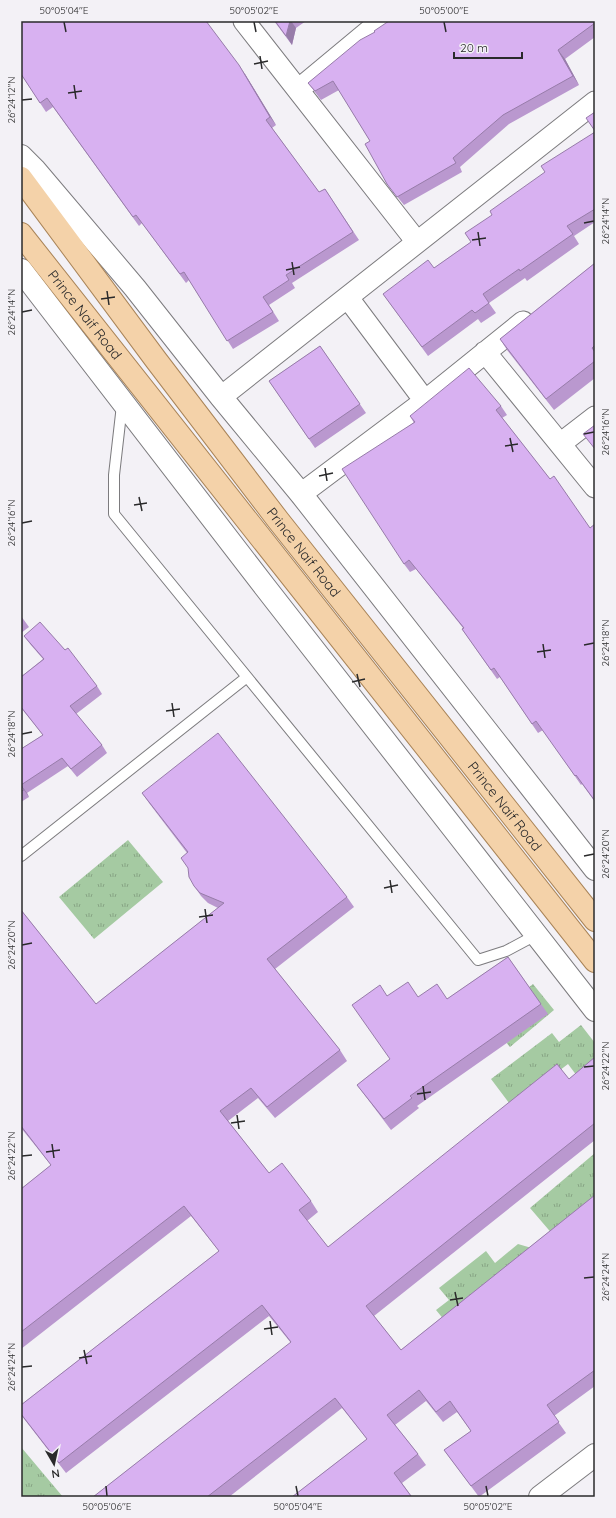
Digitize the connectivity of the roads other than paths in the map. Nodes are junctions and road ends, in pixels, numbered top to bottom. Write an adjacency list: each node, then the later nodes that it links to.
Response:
1 (244, 21): 3 (street)
2 (381, 21): 3 (street)
3 (298, 90): 8 (street)
4 (595, 102): 8 (street)
5 (21, 156): 13 (street)
6 (21, 178): 23 (main road, Prince Naif Road)
7 (21, 234): 25 (main road, Prince Naif Road)
8 (417, 242): 10 (street)
9 (21, 270): 14 (street)
10 (348, 298): 13 (street); 15 (street)
11 (540, 308): 12 (street)
12 (486, 352): 15 (street); 17 (street)
13 (221, 397): 19 (street)
14 (122, 401): 20 (lane); 24 (street)
15 (425, 401): 19 (street)
16 (595, 417): 17 (street)
17 (560, 444): 18 (street)
18 (595, 487)
19 (301, 494): 22 (street)
20 (247, 676): 21 (lane); 24 (lane)
21 (21, 856)
22 (595, 870)
23 (595, 920)
24 (536, 935): 26 (street)
25 (595, 961)
26 (595, 1010)
27 (595, 1455): 28 (street)
28 (540, 1497)

